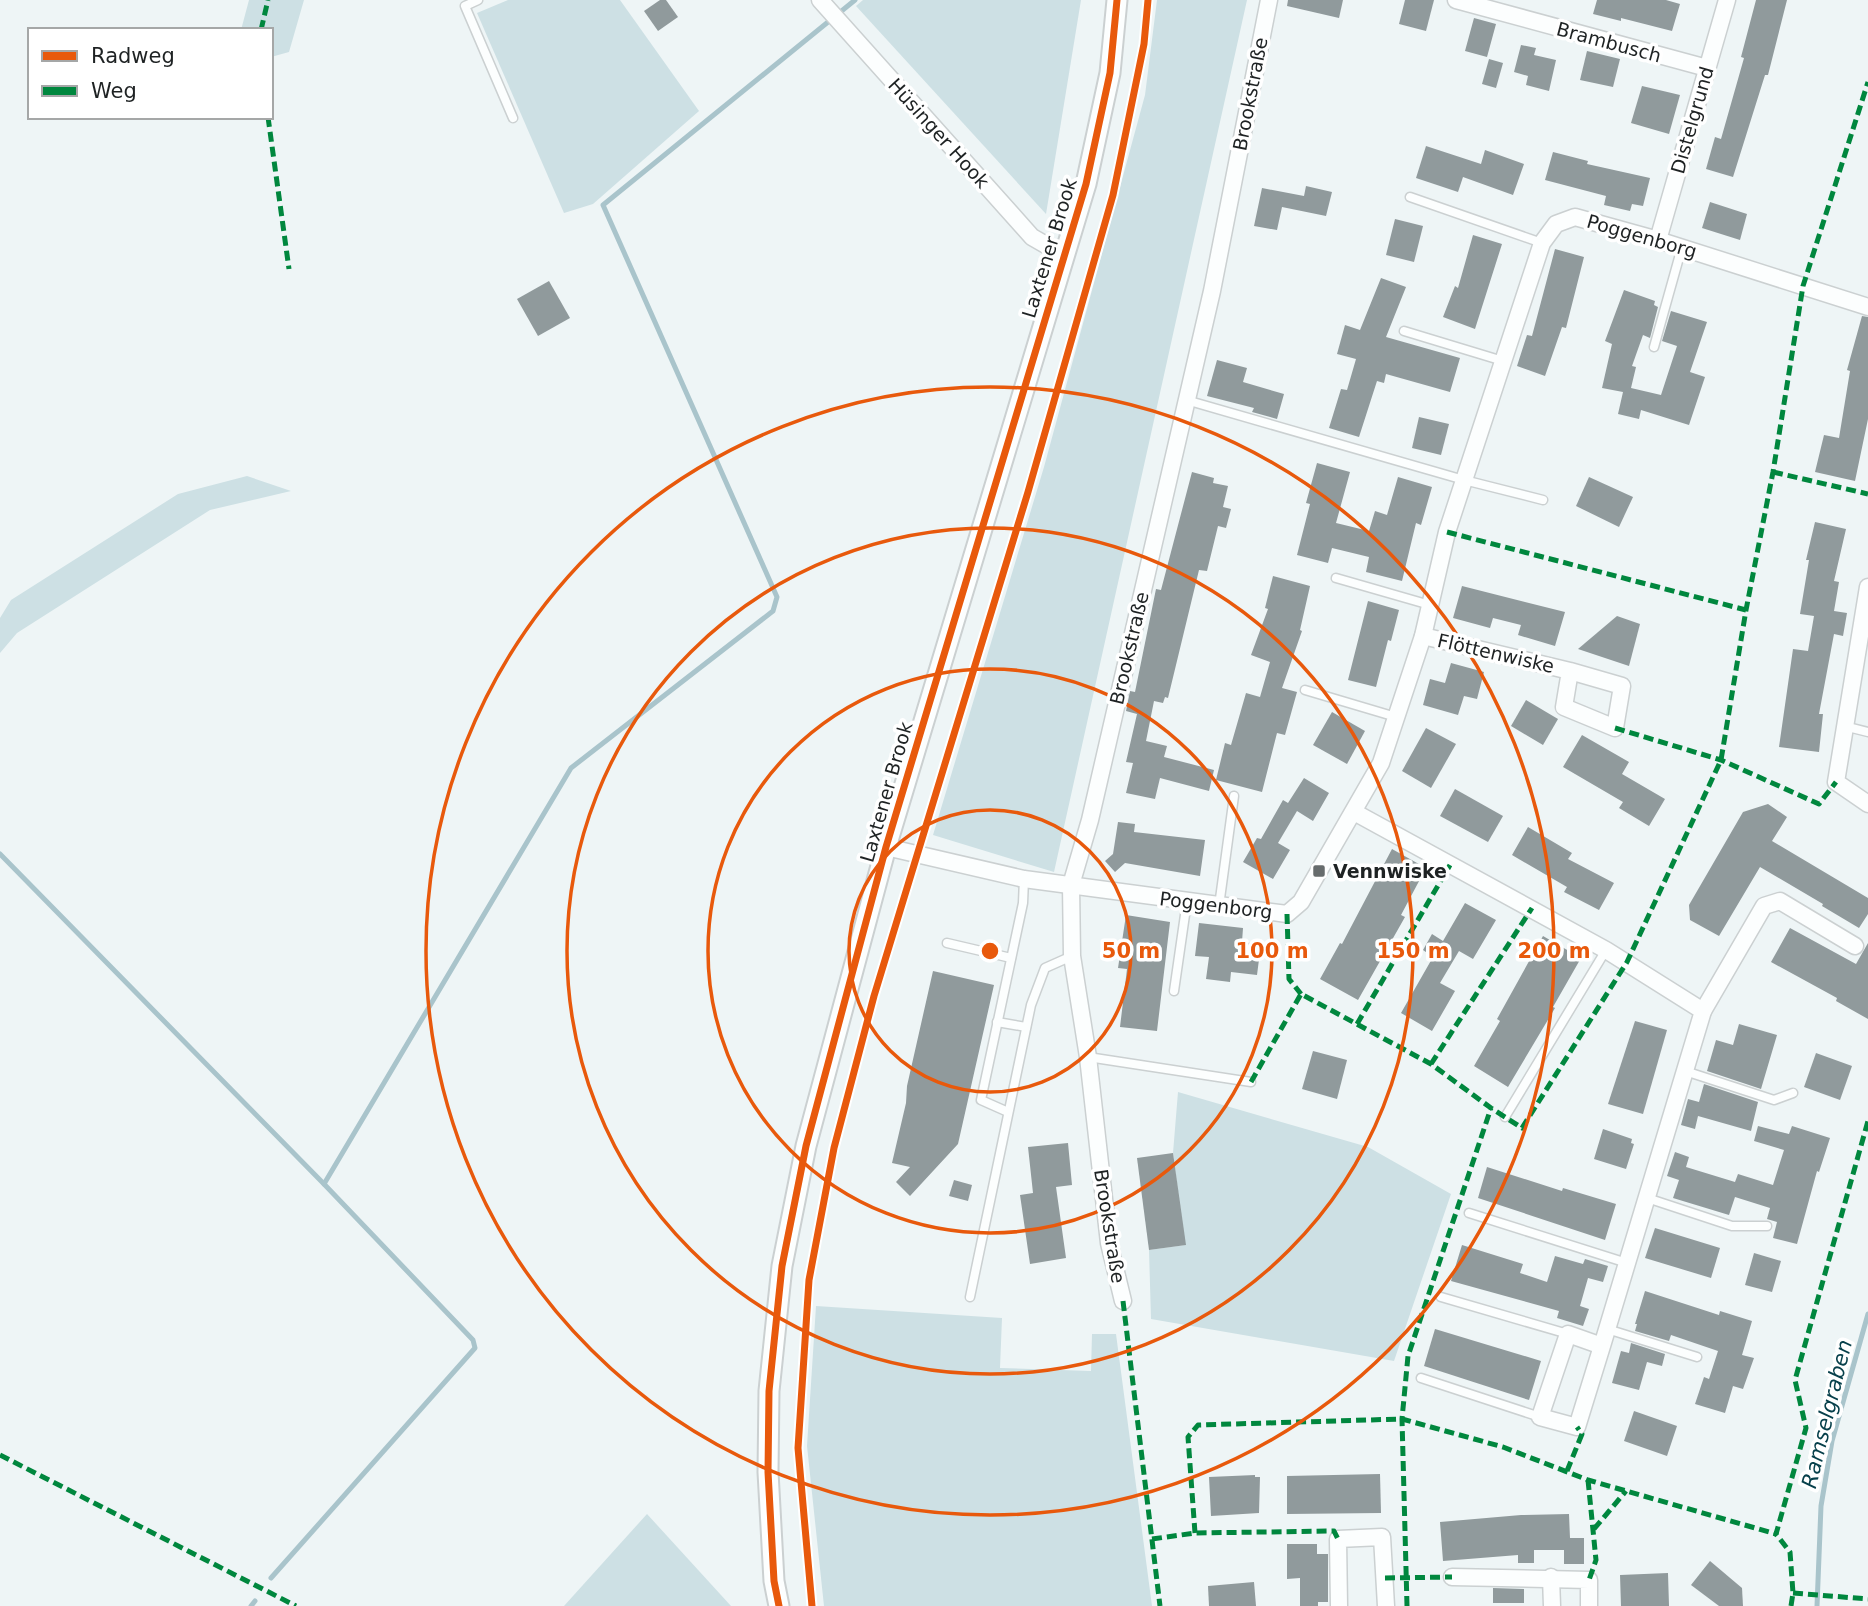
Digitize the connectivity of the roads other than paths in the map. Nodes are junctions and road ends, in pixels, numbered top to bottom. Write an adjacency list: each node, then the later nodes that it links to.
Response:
1 (478, 0): 9 (lane)
2 (1117, 0): 14 (street, Laxtener Brook)
3 (1269, 0): 19 (street, Brookstraße)
4 (1456, 0): 6 (street, Brambusch)
5 (1727, 0): 8 (street, Distelgrund)
6 (1508, 8): 8 (street, Brambusch)
7 (829, 9): 14 (street, Hüsinger Hook)
8 (1707, 68): 11 (street, Distelgrund)
9 (513, 118)
10 (1410, 197): 12 (lane)
11 (1658, 240): 12 (street, Poggenborg); 13 (street, Poggenborg)
12 (1542, 243): 18 (street, Poggenborg)
13 (1682, 247): 15 (street, Poggenborg); 17 (lane)
14 (1065, 256): 34 (street, Laxtener Brook)
15 (1868, 307)
16 (1404, 331): 18 (lane)
17 (1654, 347)
18 (1503, 361): 20 (street, Poggenborg)
19 (1186, 400): 20 (lane); 36 (street, Brookstraße)
20 (1464, 480): 21 (lane); 24 (street, Poggenborg)
21 (1543, 500)
22 (1336, 578): 24 (lane)
23 (1868, 590): 29 (street)
24 (1430, 605): 25 (street, Poggenborg)
25 (1423, 636): 26 (street, Flöttenwiske); 28 (street, Poggenborg)
26 (1570, 671)
27 (1305, 690): 28 (lane)
28 (1396, 717): 33 (street, Poggenborg)
29 (1844, 726): 30 (lane); 32 (street)
30 (1868, 732)
31 (1234, 796): 38 (lane)
32 (1868, 804)
33 (1354, 812): 38 (street, Poggenborg); 41 (street)
34 (886, 847): 35 (street, Poggenborg); 69 (street, Laxtener Brook)
35 (1024, 879): 36 (street, Poggenborg); 43 (lane)
36 (1070, 885): 37 (street, Poggenborg); 42 (street, Brookstraße)
37 (1187, 901): 38 (street, Poggenborg); 44 (lane)
38 (1219, 906)
39 (947, 943): 43 (lane)
40 (1855, 946): 45 (street)
41 (1606, 950): 45 (street); 53 (lane)
42 (1072, 956): 47 (lane); 48 (street, Brookstraße)
43 (1011, 958): 46 (lane)
44 (1174, 991)
45 (1703, 1011): 49 (street)
46 (997, 1022): 47 (lane); 52 (lane)
47 (1026, 1027): 52 (lane)
48 (1088, 1057): 50 (lane); 60 (street, Brookstraße)
49 (1685, 1070): 51 (lane); 54 (street)
50 (1251, 1082)
51 (1793, 1093)
52 (1008, 1112): 58 (lane)
53 (1505, 1117)
54 (1647, 1198): 56 (lane); 57 (street)
55 (1469, 1213): 57 (lane)
56 (1766, 1226)
57 (1627, 1263): 61 (street)
58 (970, 1297)
59 (1441, 1297): 62 (lane)
60 (1123, 1301)
61 (1607, 1329): 63 (street); 64 (lane)
62 (1568, 1334): 63 (street); 66 (street)
63 (1602, 1346): 66 (street)
64 (1697, 1357)
65 (1421, 1378): 66 (lane)
66 (1540, 1417)
67 (1452, 1577): 68 (street)
68 (1551, 1577): 72 (street); 73 (street)
69 (779, 1606)
70 (1339, 1606): 71 (street)
71 (1386, 1606)
72 (1552, 1606)
73 (1589, 1606)

